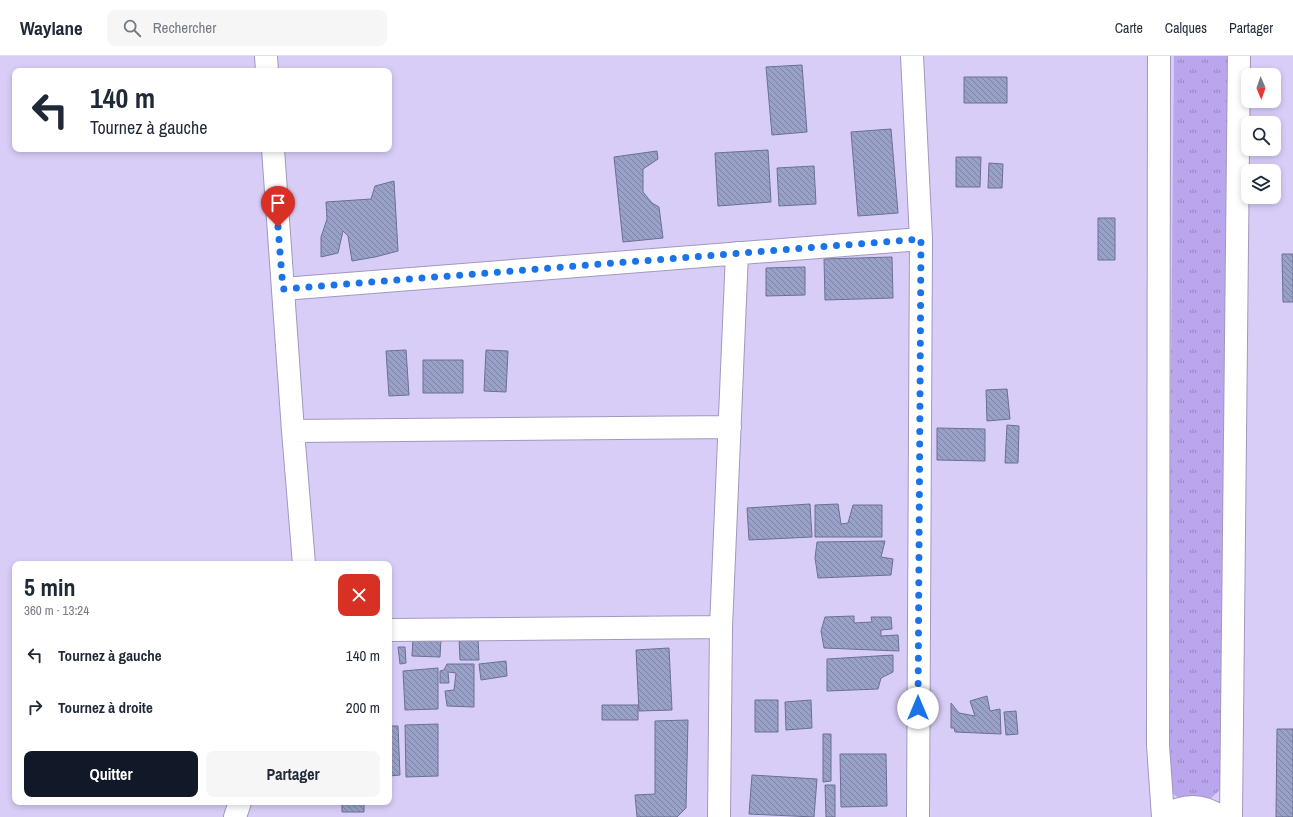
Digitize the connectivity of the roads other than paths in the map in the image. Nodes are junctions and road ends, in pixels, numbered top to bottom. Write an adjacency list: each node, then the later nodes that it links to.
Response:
1 (266, 56): 5 (street)
2 (912, 56): 7 (street)
3 (1159, 56): 19 (street)
4 (1239, 56): 21 (street)
5 (267, 68)
6 (273, 152): 9 (street)
7 (921, 239): 8 (street); 18 (street)
8 (737, 253): 9 (street); 10 (street)
9 (283, 289): 11 (street)
10 (730, 427): 11 (street); 13 (street)
11 (293, 431): 12 (street)
12 (304, 561)
13 (721, 626): 14 (street); 17 (street)
14 (392, 630)
15 (239, 805): 16 (street)
16 (235, 817)
17 (719, 817)
18 (918, 817)
19 (1163, 817): 20 (street)
20 (1221, 817)
21 (1231, 817)

